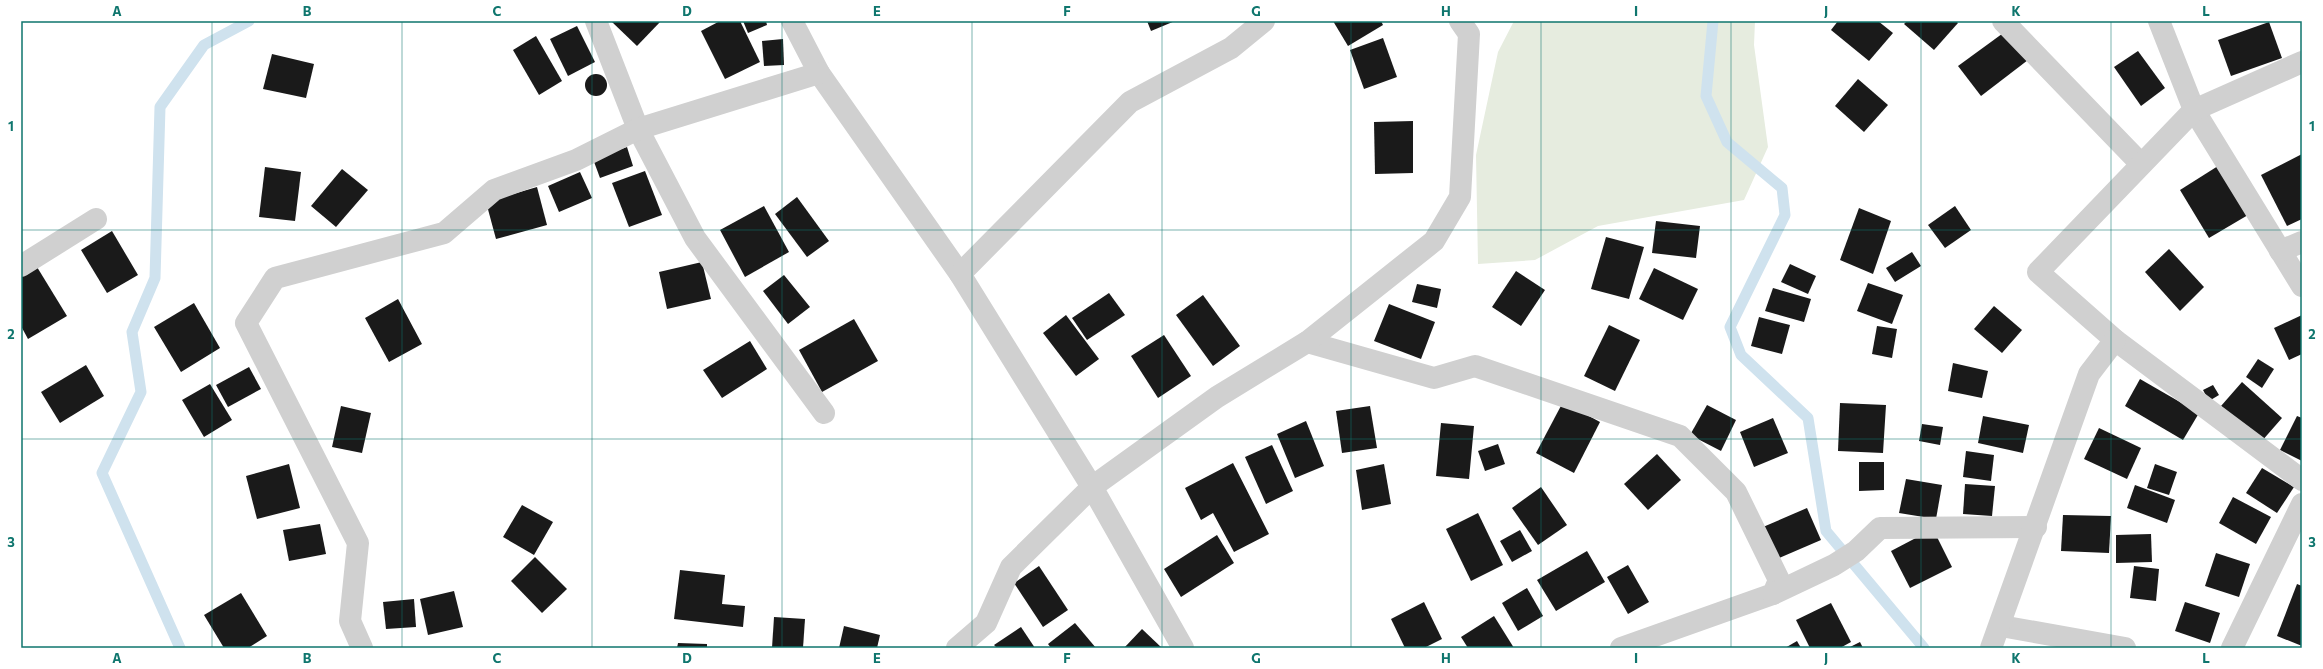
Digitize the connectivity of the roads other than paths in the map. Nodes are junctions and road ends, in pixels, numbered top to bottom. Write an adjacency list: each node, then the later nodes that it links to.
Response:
1 (596, 21): 10 (street)
2 (792, 21): 8 (street)
3 (1264, 21): 16 (street)
4 (1460, 21): 19 (street)
5 (2003, 21): 11 (street)
6 (2159, 21): 9 (street)
7 (2302, 62): 9 (street)
8 (819, 73): 10 (street); 16 (street)
9 (2194, 110): 11 (street); 14 (street)
10 (638, 128): 20 (street); 27 (street)
11 (2141, 164): 18 (street)
12 (96, 219): 15 (street)
13 (2302, 242): 14 (street)
14 (2280, 251): 17 (street)
15 (21, 266)
16 (960, 274): 22 (street)
17 (2302, 286)
18 (2115, 340): 21 (street); 24 (street)
19 (1307, 342): 22 (street); 25 (street)
20 (824, 413)
21 (2302, 480)
22 (1092, 488): 28 (street); 29 (street)
23 (2302, 504): 33 (street)
24 (2036, 527): 25 (street); 26 (street)
25 (1773, 594): 30 (street)
26 (2000, 626): 31 (street); 32 (street)
27 (362, 648)
28 (957, 648)
29 (1183, 648)
30 (1621, 648)
31 (1991, 648)
32 (2125, 648)
33 (2232, 648)

